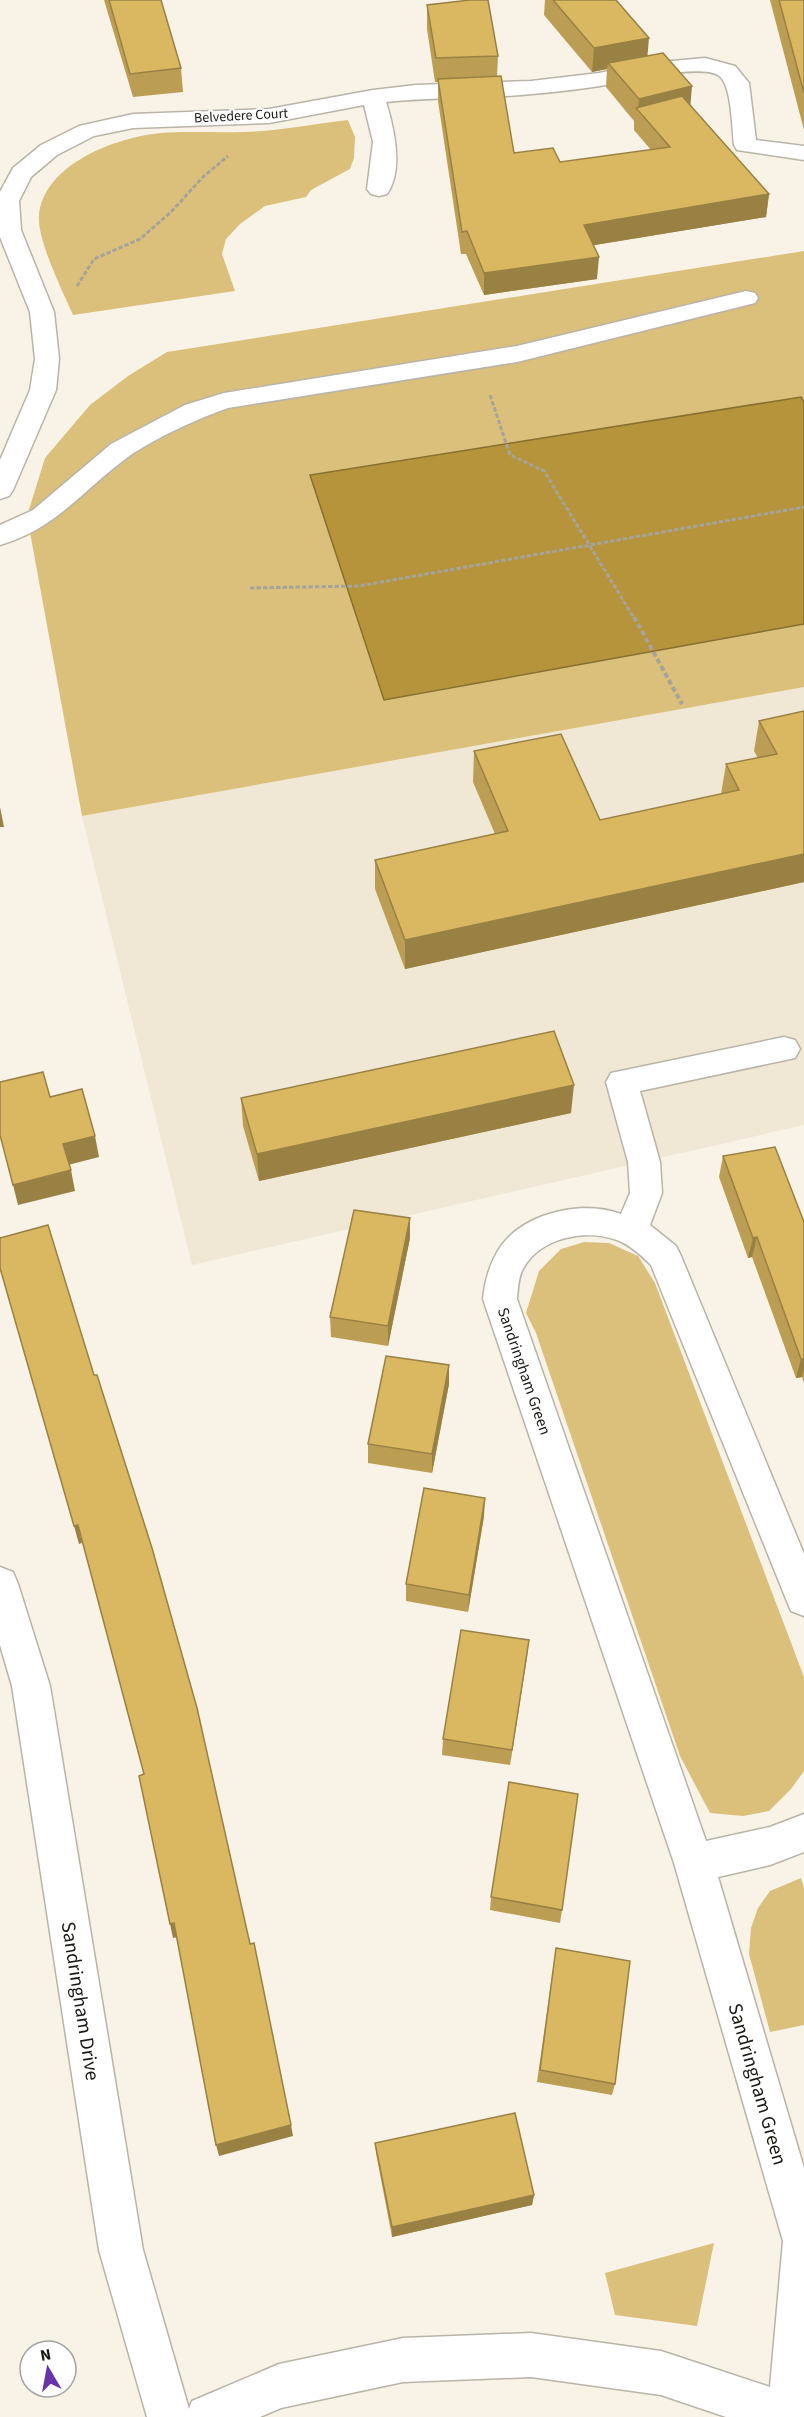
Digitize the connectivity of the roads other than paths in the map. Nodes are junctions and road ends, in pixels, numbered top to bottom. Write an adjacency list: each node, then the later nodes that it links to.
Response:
1 (373, 97): 2 (street, Belvedere Court); 3 (street); 5 (street, Belvedere Court)
2 (804, 153)
3 (379, 189)
4 (746, 298): 6 (street)
5 (0, 490)
6 (0, 536)
7 (784, 1049): 8 (street)
8 (631, 1231): 10 (street, Sandringham Green); 12 (street, Sandringham Green)
9 (0, 1584): 14 (street, Sandringham Drive)
10 (804, 1599)
11 (804, 1833): 12 (street)
12 (693, 1863): 13 (street, Sandringham Green)
13 (791, 2416): 15 (street)
14 (169, 2417)
15 (208, 2417)

